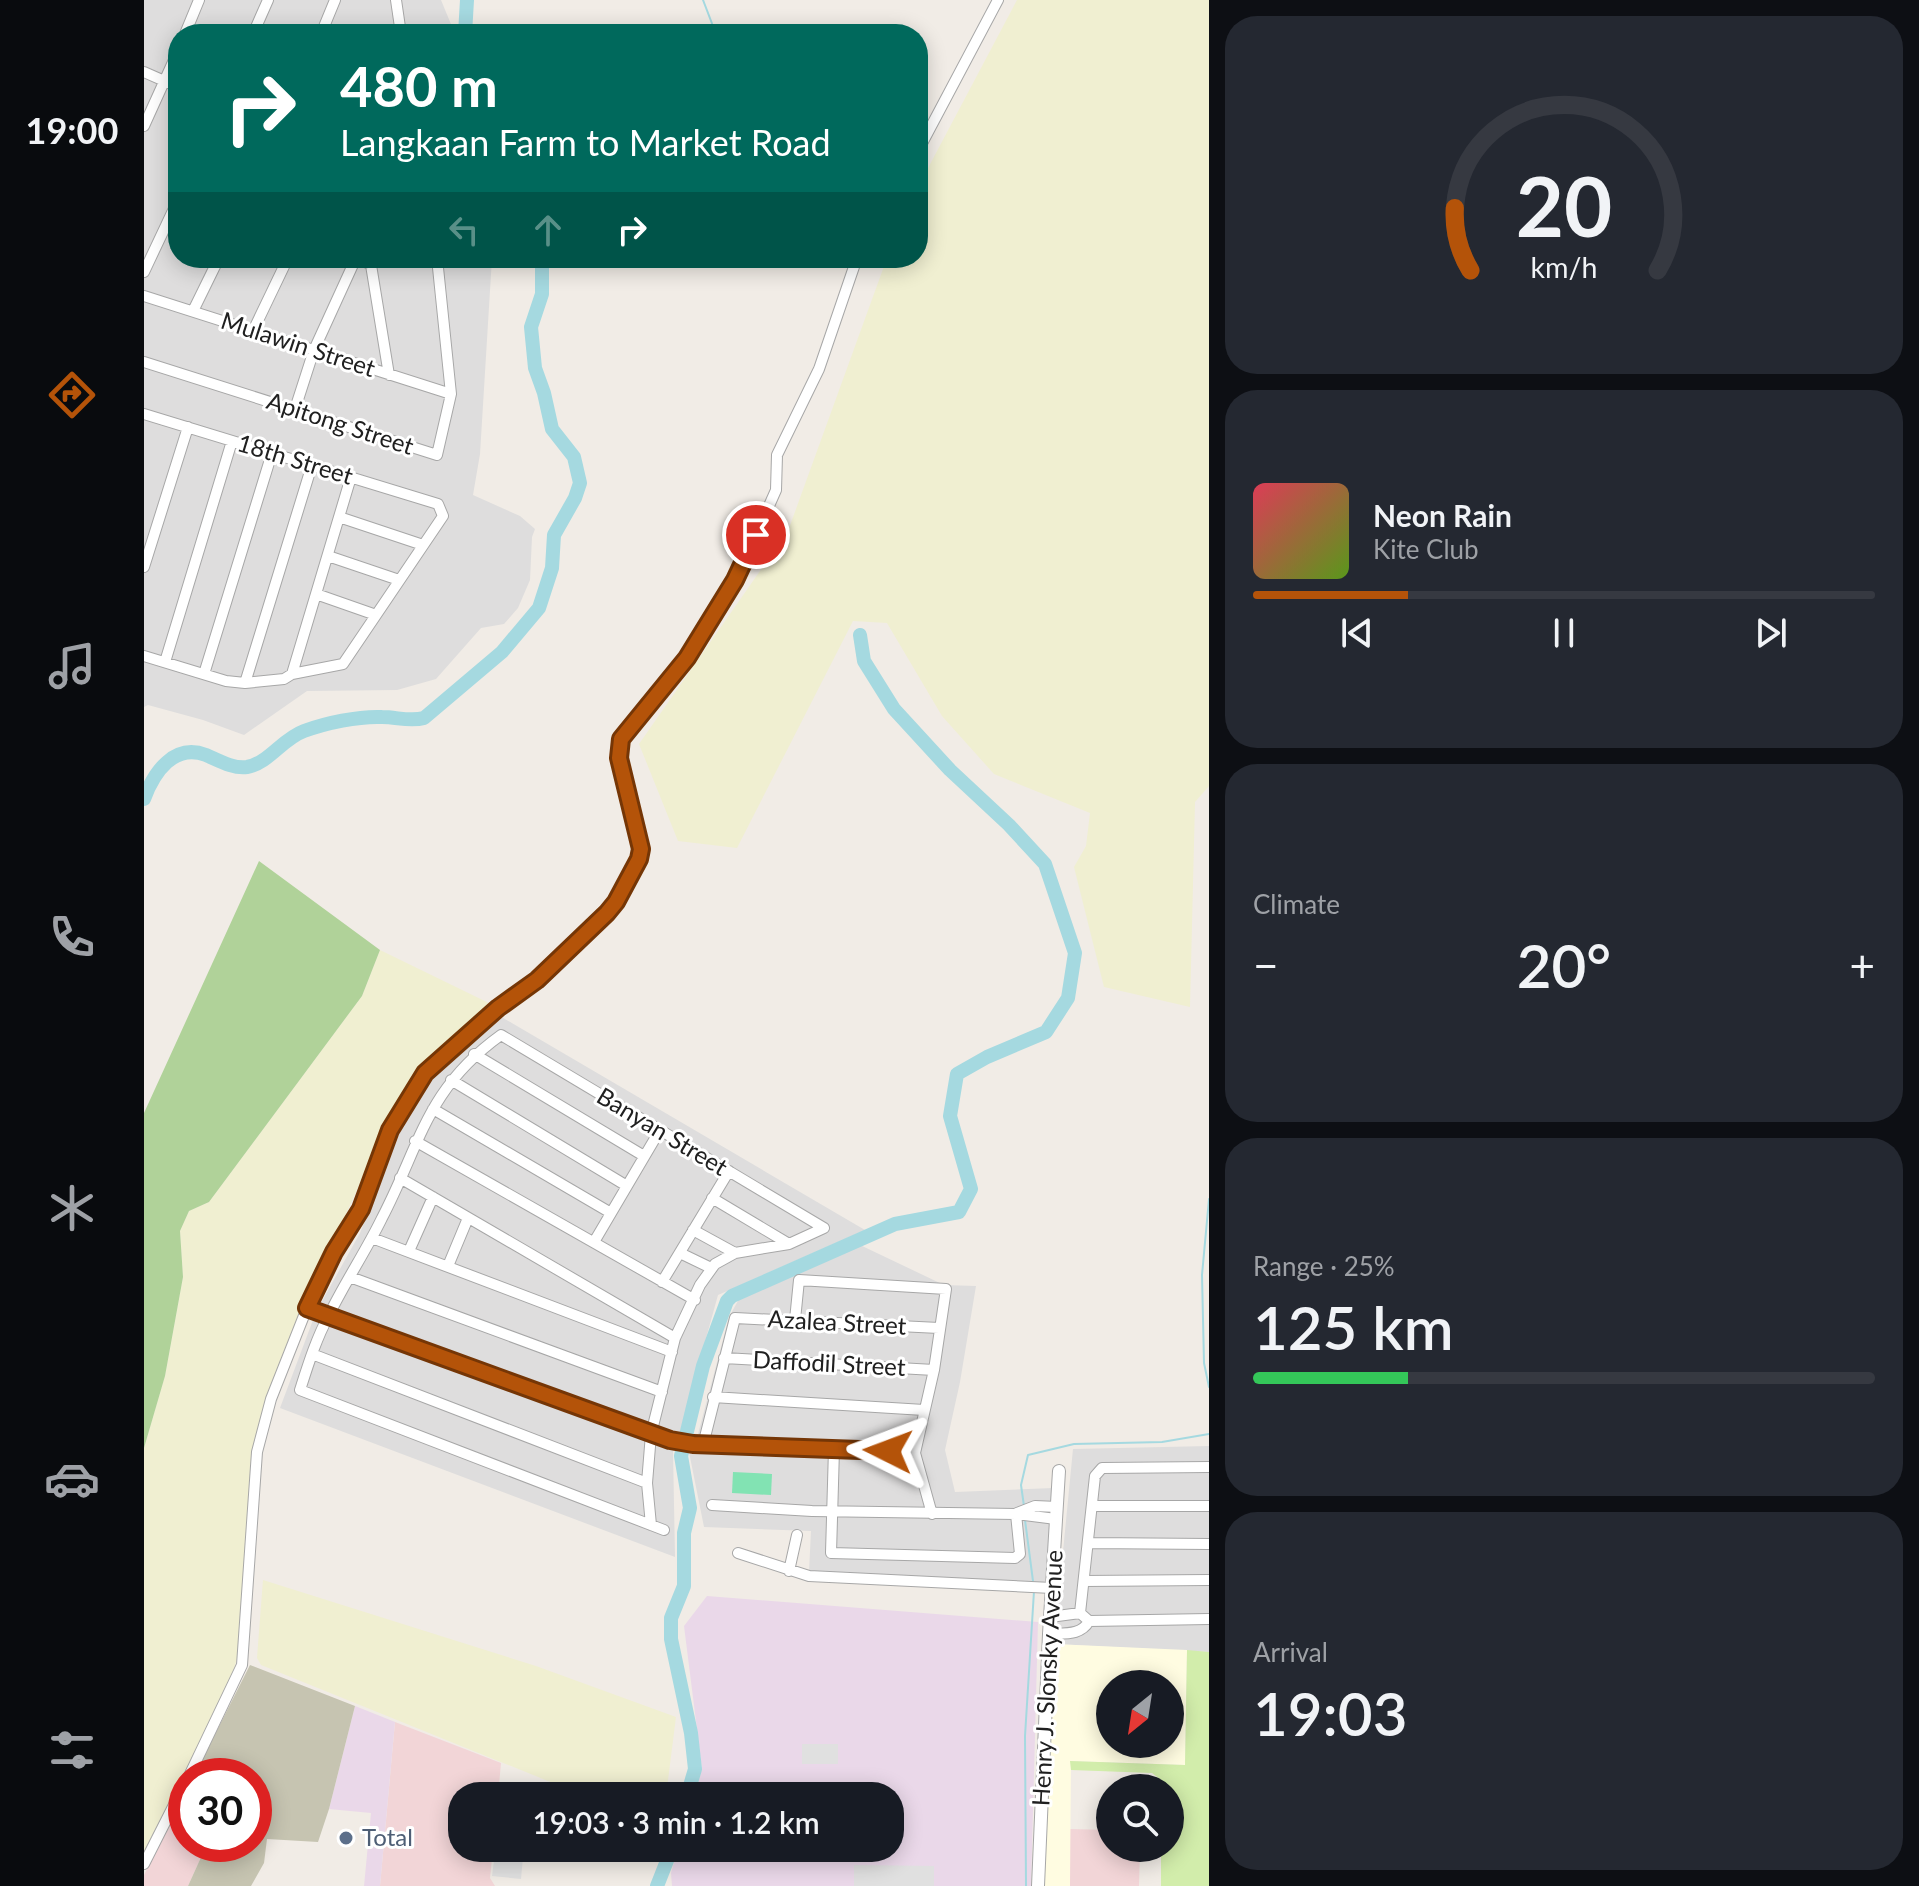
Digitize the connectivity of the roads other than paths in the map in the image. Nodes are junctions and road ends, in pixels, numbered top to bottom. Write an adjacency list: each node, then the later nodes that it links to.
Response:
1 (199, 0): 6 (street)
2 (268, 0): 7 (street)
3 (335, 0): 8 (street)
4 (396, 0): 9 (street)
5 (998, 0): 15 (street)
6 (189, 24)
7 (257, 24)
8 (325, 24)
9 (400, 24)
10 (144, 72): 12 (street)
11 (168, 75): 12 (street)
12 (165, 82): 13 (street); 14 (street)
13 (168, 83)
14 (144, 126)
15 (928, 132)
16 (168, 221): 23 (street)
17 (214, 268): 25 (street)
18 (283, 268): 26 (street)
19 (352, 268): 27 (street)
20 (371, 268): 29 (street)
21 (438, 268): 30 (street, Apitong Street)
22 (854, 268): 75 (street)
23 (144, 272)
24 (144, 296): 25 (street, Mulawin Street)
25 (193, 311): 26 (street, Mulawin Street)
26 (253, 331): 27 (street, Mulawin Street)
27 (314, 350): 29 (street, Mulawin Street); 31 (street)
28 (144, 362): 31 (street, Apitong Street)
29 (389, 375): 30 (street, Mulawin Street)
30 (451, 394): 31 (street, Apitong Street)
31 (295, 409)
32 (144, 414): 33 (street, 18th Street)
33 (188, 427): 34 (street, 18th Street); 41 (street)
34 (232, 441): 35 (street, 18th Street); 46 (street)
35 (272, 453): 36 (street, 18th Street); 47 (street)
36 (312, 465): 37 (street, 18th Street); 49 (street)
37 (351, 477): 38 (street); 39 (street, 18th Street)
38 (339, 517): 39 (street); 40 (street)
39 (423, 545): 42 (street)
40 (328, 556): 42 (street); 43 (street)
41 (144, 567)
42 (399, 580): 44 (street)
43 (316, 594): 44 (street); 48 (street)
44 (376, 615): 48 (street)
45 (144, 656): 46 (street)
46 (165, 662): 47 (street)
47 (204, 674): 49 (street)
48 (292, 674): 49 (street)
49 (245, 683)
50 (474, 1054): 51 (street); 53 (street, Banyan Street); 55 (street)
51 (451, 1080): 52 (street); 58 (street)
52 (433, 1109): 54 (street); 61 (street)
53 (660, 1130): 55 (street); 56 (street, Banyan Street)
54 (415, 1141): 57 (street); 65 (street)
55 (644, 1156): 58 (street)
56 (729, 1171): 60 (street); 66 (street, Banyan Street)
57 (400, 1178): 59 (street); 64 (street)
58 (627, 1186): 61 (street)
59 (433, 1197): 62 (street); 67 (street)
60 (712, 1198): 63 (street); 66 (street)
61 (611, 1213): 65 (street)
62 (468, 1218): 70 (street); 79 (street)
63 (693, 1230): 68 (street); 69 (street)
64 (372, 1238): 67 (street); 72 (street)
65 (594, 1242): 73 (street)
66 (789, 1244): 69 (street)
67 (409, 1251): 70 (street)
68 (680, 1253): 71 (street); 73 (street)
69 (735, 1253): 71 (street)
70 (448, 1266): 80 (street)
71 (711, 1268): 74 (street)
72 (350, 1277): 76 (street); 84 (street)
73 (662, 1282): 74 (street)
74 (695, 1300): 79 (street)
75 (307, 1308): 76 (street); 116 (street)
76 (328, 1317): 81 (street); 87 (street)
77 (795, 1320): 78 (street, Azalea Street); 78 (street); 82 (street, Azalea Street)
78 (939, 1328): 83 (street)
79 (675, 1338): 80 (street)
80 (672, 1352): 84 (street)
81 (312, 1354): 93 (street); 101 (street)
82 (724, 1358): 83 (street, Daffodil Street); 85 (street)
83 (934, 1370): 86 (street)
84 (662, 1392): 87 (street)
85 (713, 1397): 86 (street); 88 (street)
86 (924, 1410): 90 (street)
87 (651, 1434): 88 (street); 93 (street)
88 (698, 1444): 89 (street)
89 (834, 1449): 90 (street); 97 (street)
90 (915, 1453): 99 (street)
91 (1209, 1467): 95 (street)
92 (1059, 1471): 98 (street, Henry J. Slonsky Avenue)
93 (647, 1483): 101 (street)
94 (712, 1505): 97 (street)
95 (1093, 1506): 96 (street); 104 (street)
96 (1209, 1506)
97 (832, 1510): 99 (street); 100 (street)
98 (1057, 1513): 100 (street); 110 (street, Henry J. Slonsky Avenue)
99 (932, 1514): 100 (street)
100 (1016, 1514)
101 (651, 1525): 102 (street)
102 (664, 1530)
103 (797, 1535): 107 (street)
104 (1089, 1543): 105 (street); 109 (street)
105 (1209, 1544)
106 (738, 1553): 107 (street)
107 (789, 1571): 110 (street)
108 (1209, 1580): 109 (street)
109 (1084, 1581): 111 (street)
110 (1052, 1588): 112 (street, Henry J. Slonsky Avenue)
111 (1080, 1613): 112 (street); 114 (street)
112 (1050, 1617): 115 (street, Henry J. Slonsky Avenue)
113 (1209, 1619): 114 (street)
114 (1089, 1621): 115 (street)
115 (1049, 1634): 119 (street, Henry J. Slonsky Avenue)
116 (198, 1758)
117 (168, 1817): 118 (street)
118 (144, 1864)
119 (1038, 1886)

